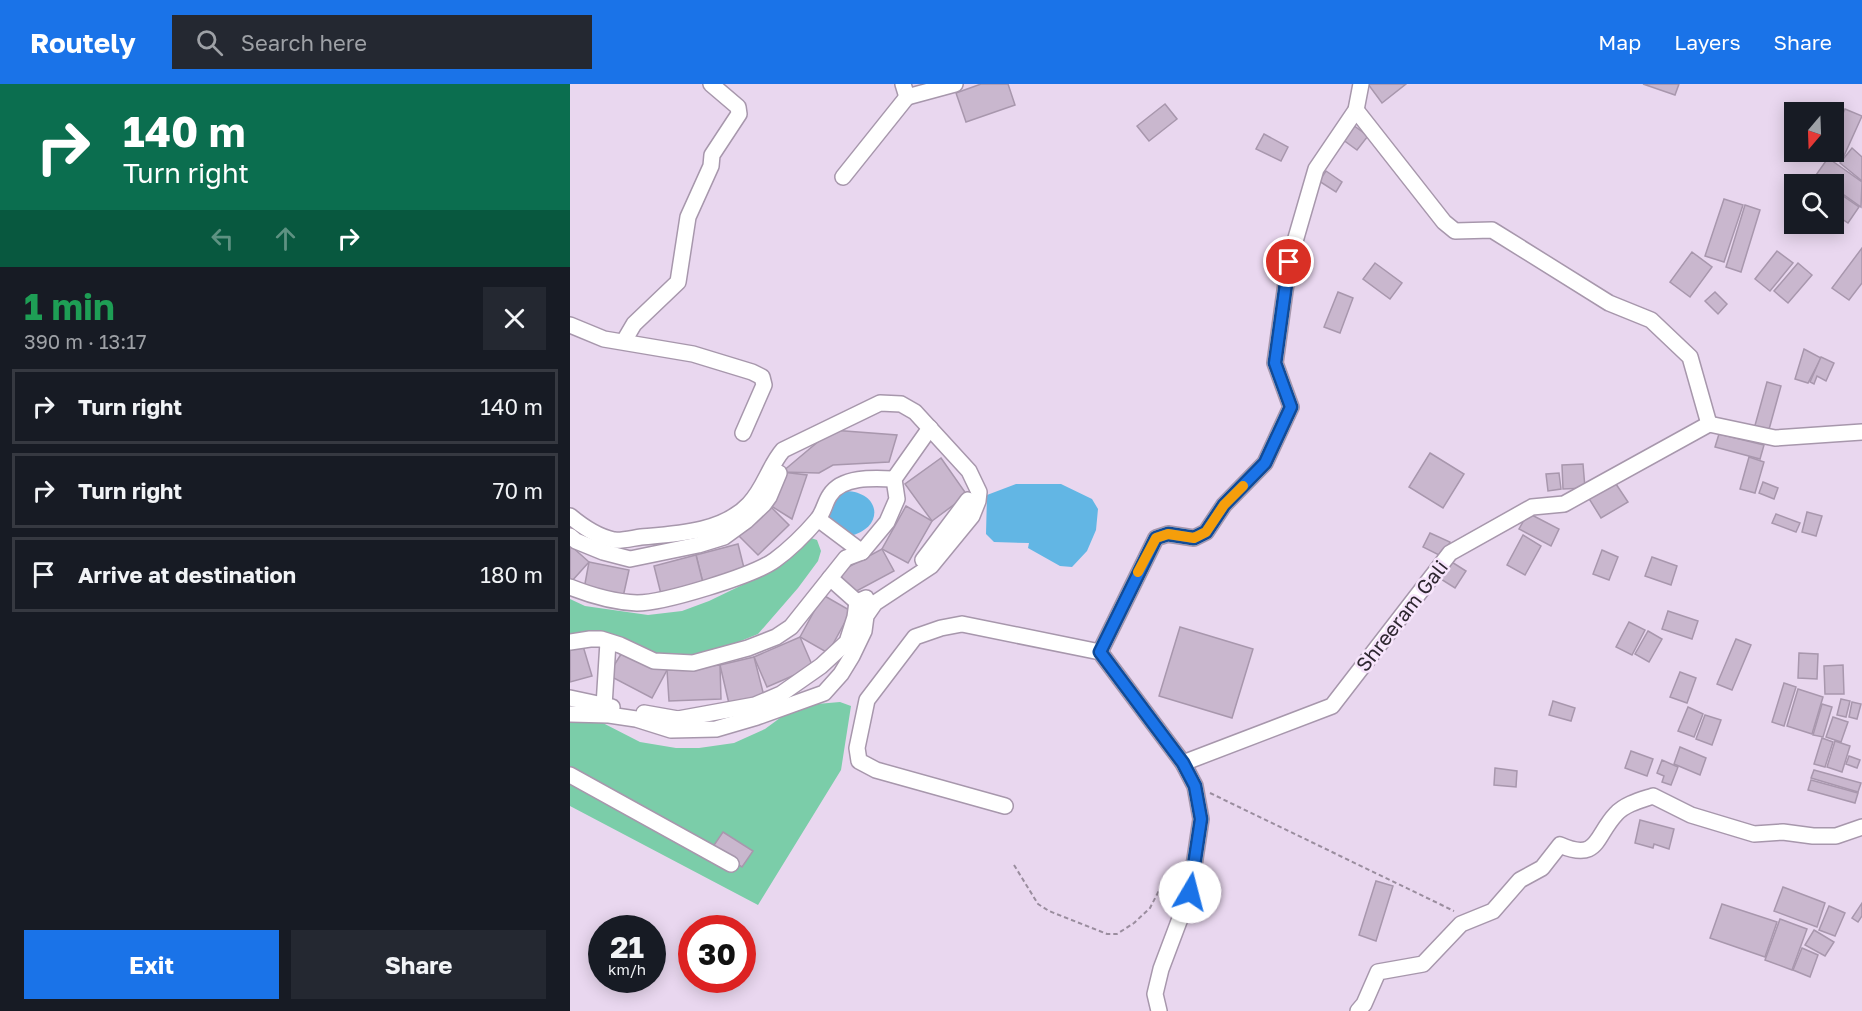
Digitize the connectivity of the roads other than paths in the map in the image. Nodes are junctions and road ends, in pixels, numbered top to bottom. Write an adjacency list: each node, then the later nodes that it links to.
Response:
1 (711, 84): 8 (street)
2 (955, 84): 4 (street)
3 (1361, 84): 5 (street)
4 (905, 91): 6 (street)
5 (1356, 110): 9 (street); 25 (street)
6 (843, 177)
7 (570, 325): 8 (street)
8 (624, 342): 12 (street)
9 (1709, 424): 11 (street); 29 (street, Shreeram Gali)
10 (930, 428): 14 (street); 16 (street); 28 (street)
11 (1862, 432)
12 (743, 433)
13 (779, 473): 18 (street)
14 (894, 479): 17 (street); 19 (street)
15 (968, 500): 22 (street)
16 (570, 516)
17 (818, 519): 19 (street); 21 (street)
18 (570, 536)
19 (862, 552): 20 (street)
20 (830, 578): 22 (street); 24 (street)
21 (570, 587)
22 (857, 602): 27 (street)
23 (570, 642): 24 (street)
24 (608, 642): 27 (street)
25 (1100, 652): 29 (street); 31 (street)
26 (570, 698): 27 (street)
27 (604, 706)
28 (570, 714)
29 (1183, 763): 34 (street)
30 (570, 775): 33 (street)
31 (1005, 806)
32 (1862, 827): 35 (street)
33 (731, 864)
34 (1160, 1011)
35 (1358, 1011)

